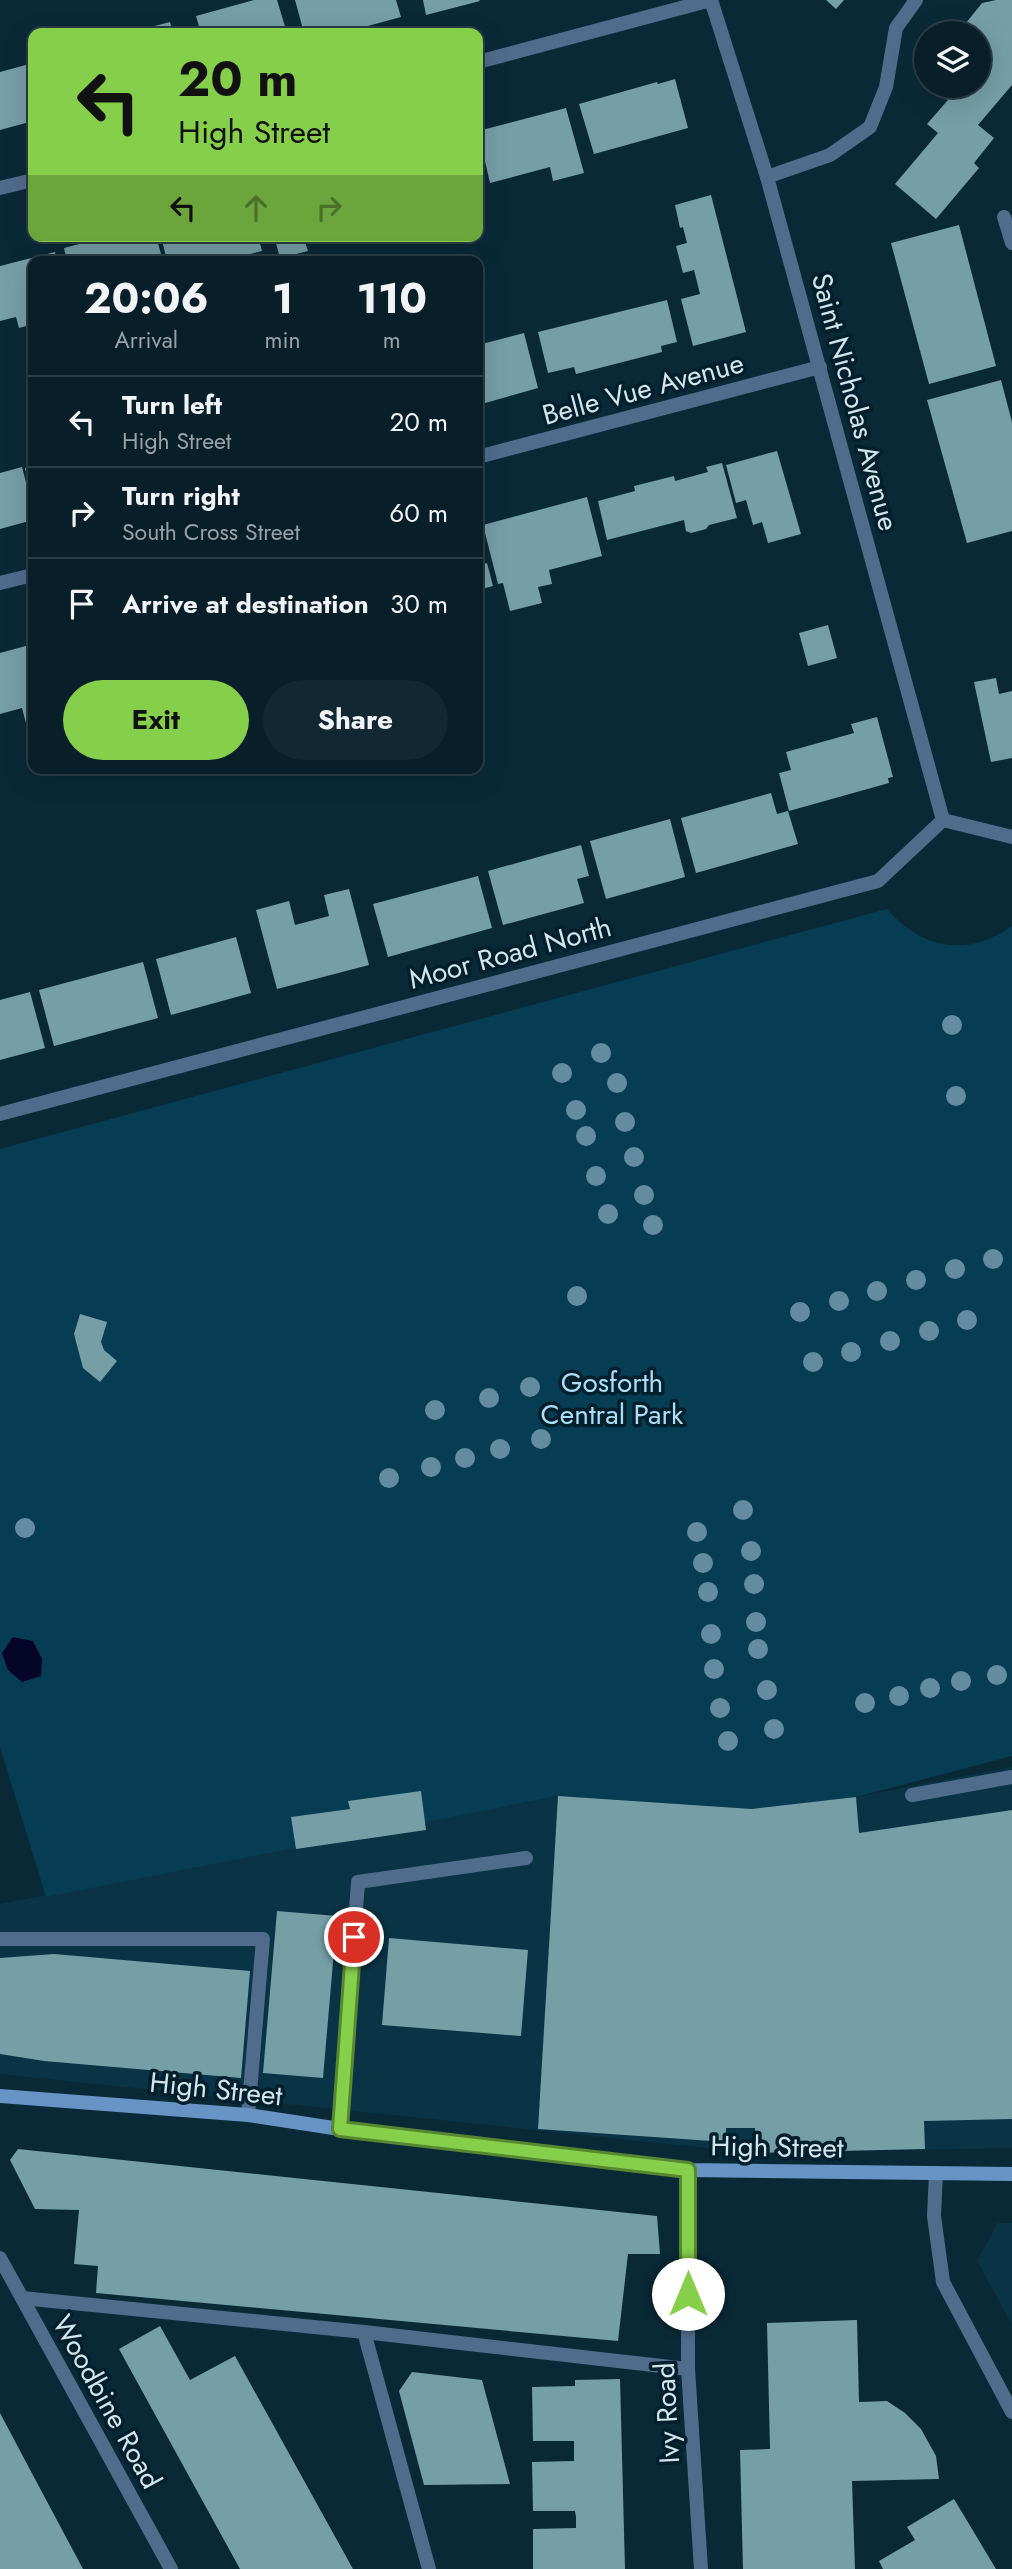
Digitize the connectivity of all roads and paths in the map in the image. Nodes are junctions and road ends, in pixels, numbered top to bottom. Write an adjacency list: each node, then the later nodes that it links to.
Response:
1 (711, 0): 3 (street); 4 (street, Saint Nicholas Avenue)
2 (916, 0): 4 (street)
3 (483, 61)
4 (767, 177): 9 (street, Saint Nicholas Avenue)
5 (28, 181): 6 (street)
6 (0, 188)
7 (1004, 217): 8 (street)
8 (1012, 243)
9 (820, 367): 10 (street, Belle Vue Avenue); 13 (street, Saint Nicholas Avenue)
10 (483, 456)
11 (28, 576): 12 (street)
12 (0, 583)
13 (943, 820): 14 (street); 15 (street, Moor Road North)
14 (1012, 837)
15 (0, 1114)
16 (1012, 1777): 17 (street)
17 (912, 1795)
18 (526, 1858): 22 (street)
19 (0, 1939): 21 (street)
20 (0, 2096): 21 (main road, High Street)
21 (248, 2115): 22 (main road, High Street)
22 (340, 2129): 23 (main road, High Street)
23 (688, 2170): 24 (main road, High Street); 29 (street, Ivy Road)
24 (936, 2173): 25 (main road, High Street); 30 (street)
25 (1012, 2174)
26 (0, 2258): 27 (street, Woodbine Road)
27 (22, 2298): 28 (street); 31 (street, Woodbine Road)
28 (364, 2332): 29 (street); 32 (street)
29 (688, 2369): 33 (street, Ivy Road)
30 (1012, 2412)
31 (172, 2569)
32 (429, 2569)
33 (701, 2569)

